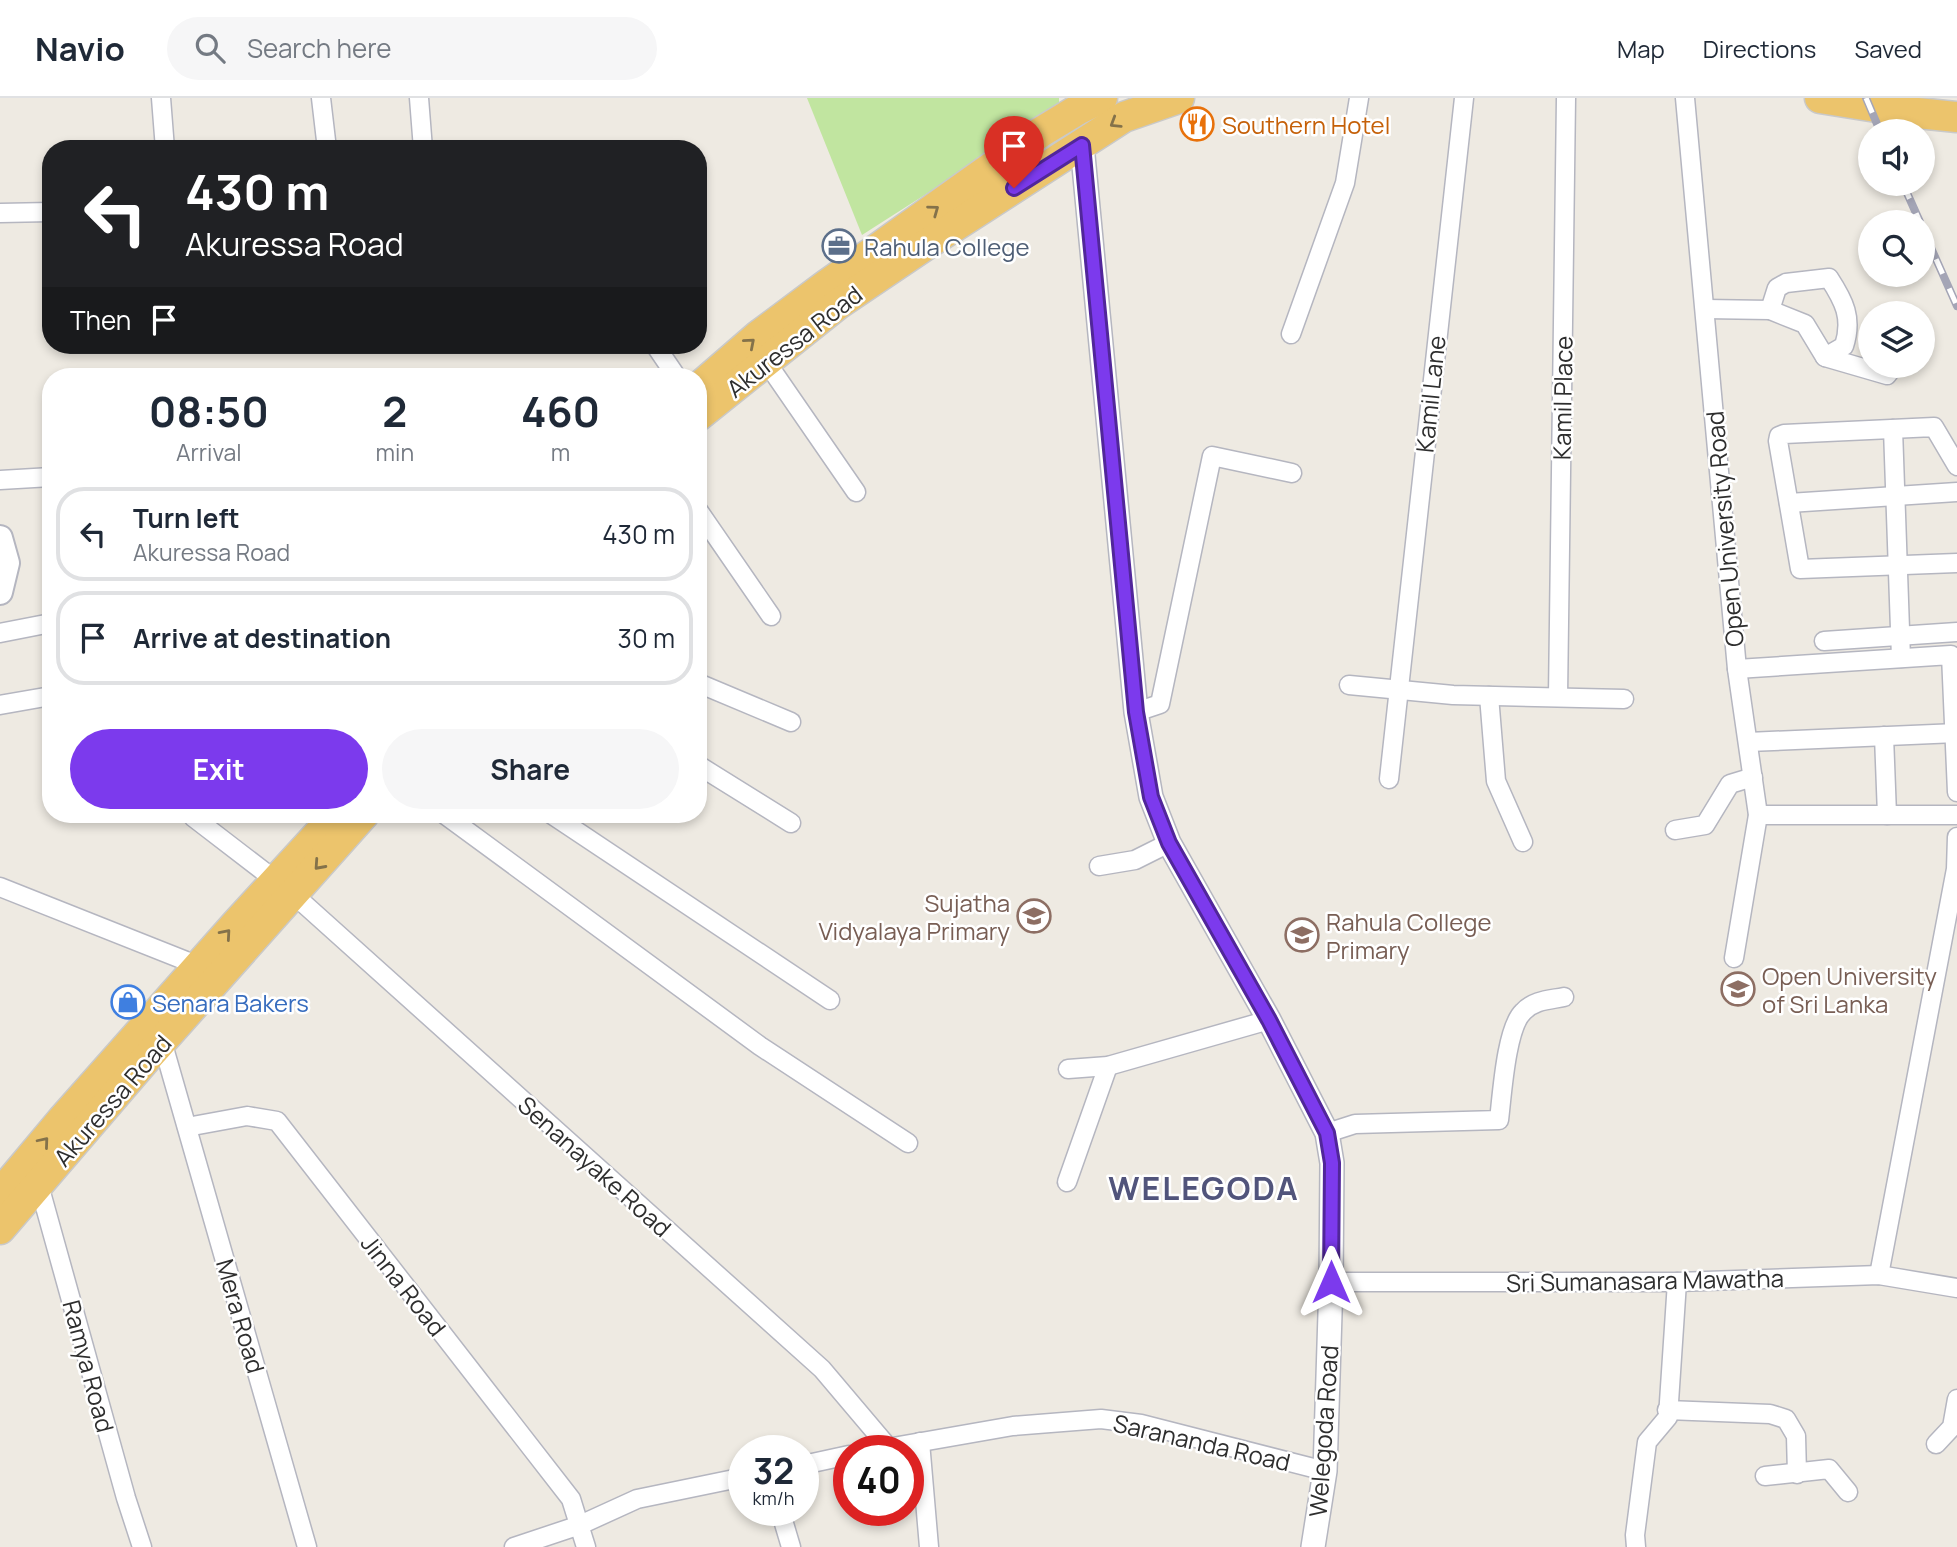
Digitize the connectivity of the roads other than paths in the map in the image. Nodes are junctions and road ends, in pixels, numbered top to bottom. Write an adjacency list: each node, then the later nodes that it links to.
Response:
1 (161, 98): 13 (street)
2 (321, 98): 14 (street)
3 (419, 98): 15 (street)
4 (1179, 98): 16 (highway, Akuressa Road, one-way to 16)
5 (1359, 98): 21 (street)
6 (1464, 98): 51 (street, Kamil Lane)
7 (1566, 98): 53 (street, Kamil Place)
8 (1685, 98): 19 (street, Open University Road)
9 (1820, 98): 11 (highway)
10 (1086, 102): 16 (main road); 25 (highway, Akuressa Road, one-way to 10)
11 (1909, 105): 12 (highway)
12 (1957, 117)
13 (164, 140)
14 (326, 140)
15 (422, 140)
16 (1082, 145): 23 (highway, Akuressa Road); 57 (street, Welegoda Road)
17 (0, 212): 18 (street)
18 (42, 212)
19 (1704, 309): 20 (street); 48 (street, Open University Road)
20 (1770, 310): 22 (street); 22 (street)
21 (1291, 334)
22 (1825, 357): 24 (street)
23 (765, 360): 26 (highway, Akuressa Road); 32 (street)
24 (1858, 367)
25 (707, 380)
26 (707, 408)
27 (1893, 429): 28 (street); 34 (street); 35 (street)
28 (1957, 466)
29 (1292, 473): 57 (street)
30 (42, 478): 31 (street)
31 (0, 480)
32 (856, 492)
33 (1957, 492): 34 (street)
34 (1895, 496): 35 (street); 39 (street)
35 (1789, 503): 39 (street)
36 (707, 523): 41 (street)
37 (0, 538): 40 (main road)
38 (1957, 563): 39 (street)
39 (1898, 566): 45 (street)
40 (0, 592)
41 (771, 616)
42 (42, 625): 44 (street)
43 (1957, 632): 45 (street)
44 (0, 633)
45 (1900, 637): 46 (street); 47 (street)
46 (1824, 641)
47 (1901, 659): 48 (street); 59 (street)
48 (1737, 670): 61 (street, Open University Road)
49 (1349, 685): 51 (street)
50 (707, 687): 58 (street)
51 (1397, 691): 52 (street); 64 (street, Kamil Lane)
52 (1489, 696): 53 (street); 77 (street)
53 (1558, 697): 55 (street)
54 (42, 698): 56 (street)
55 (1624, 699)
56 (0, 705)
57 (1136, 712): 78 (street, Welegoda Road)
58 (791, 722)
59 (1956, 733): 60 (street); 65 (street)
60 (1884, 736): 61 (street); 67 (street)
61 (1748, 742): 63 (street, Open University Road)
62 (707, 771): 74 (street)
63 (1753, 777): 66 (street, Open University Road); 75 (street)
64 (1389, 779)
65 (1957, 792)
66 (1758, 815): 67 (street); 83 (street, Open University Road)
67 (1887, 815): 68 (street)
68 (1957, 815)
69 (201, 823): 82 (street, Senanayake Road)
70 (330, 823): 82 (highway, Akuressa Road)
71 (354, 823): 82 (highway, Akuressa Road, one-way to 82)
72 (456, 823): 94 (street)
73 (564, 823): 86 (street)
74 (791, 823)
75 (1675, 830)
76 (1957, 837): 80 (street)
77 (1523, 842)
78 (1169, 843): 79 (street); 87 (street, Welegoda Road)
79 (1099, 866)
80 (1955, 881): 99 (street)
81 (0, 887): 84 (street)
82 (284, 887): 84 (highway, Akuressa Road, one-way to 82); 88 (highway, Akuressa Road); 105 (street, Senanayake Road)
83 (1734, 958)
84 (199, 966): 88 (highway, Akuressa Road)
85 (1564, 997): 93 (street)
86 (830, 1000)
87 (1269, 1020): 89 (street); 93 (street, Welegoda Road)
88 (147, 1042): 91 (street, Mera Road); 91 (street); 96 (highway, Akuressa Road); 97 (highway, Akuressa Road, one-way to 88)
89 (1108, 1066): 90 (street); 95 (street)
90 (1068, 1069)
91 (175, 1084): 92 (street, Mera Road)
92 (187, 1127): 114 (street, Jinna Road); 117 (street, Mera Road)
93 (1327, 1133): 100 (street, Welegoda Road)
94 (908, 1143)
95 (1067, 1182)
96 (39, 1185): 98 (highway, Akuressa Road); 116 (street, Ramya Road)
97 (0, 1194)
98 (0, 1229)
99 (1879, 1275): 101 (street, Sri Sumanasara Mawatha); 102 (street, Sri Sumanasara Mawatha)
100 (1331, 1282): 101 (street, Sri Sumanasara Mawatha); 108 (street, Welegoda Road)
101 (1677, 1282): 104 (street)
102 (1957, 1288)
103 (1957, 1399): 107 (street)
104 (1667, 1410): 109 (street); 123 (street)
105 (878, 1435)
106 (924, 1441): 108 (street, Sarananda Road)
107 (1936, 1444)
108 (1325, 1471): 122 (street, Welegoda Road)
109 (1797, 1474): 110 (street); 113 (street)
110 (1765, 1476)
111 (728, 1480): 114 (street)
112 (924, 1489): 121 (street)
113 (1848, 1492)
114 (580, 1525): 118 (street); 119 (street, Jinna Road)
115 (785, 1526): 120 (street)
116 (142, 1547)
117 (307, 1547)
118 (514, 1547)
119 (586, 1547)
120 (791, 1547)
121 (929, 1547)
122 (1313, 1547)
123 (1636, 1547)

